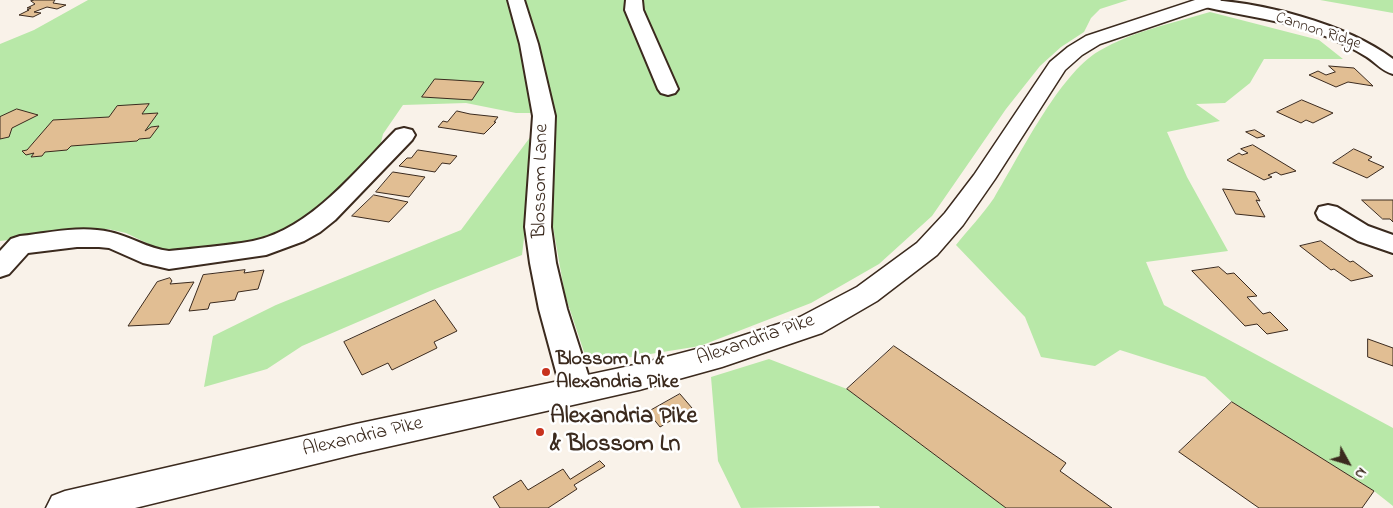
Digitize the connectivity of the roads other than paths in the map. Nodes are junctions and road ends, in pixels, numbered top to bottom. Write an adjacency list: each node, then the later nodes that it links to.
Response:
1 (516, 0): 10 (street, Blossom Lane)
2 (634, 0): 5 (street)
3 (1209, 1): 4 (street, Cannon Ridge); 10 (main road, Alexandria Pike)
4 (1393, 68)
5 (668, 89)
6 (404, 135): 9 (street)
7 (1328, 213): 8 (street)
8 (1393, 244)
9 (0, 268)
10 (577, 390): 11 (main road, Alexandria Pike)
11 (65, 508)

